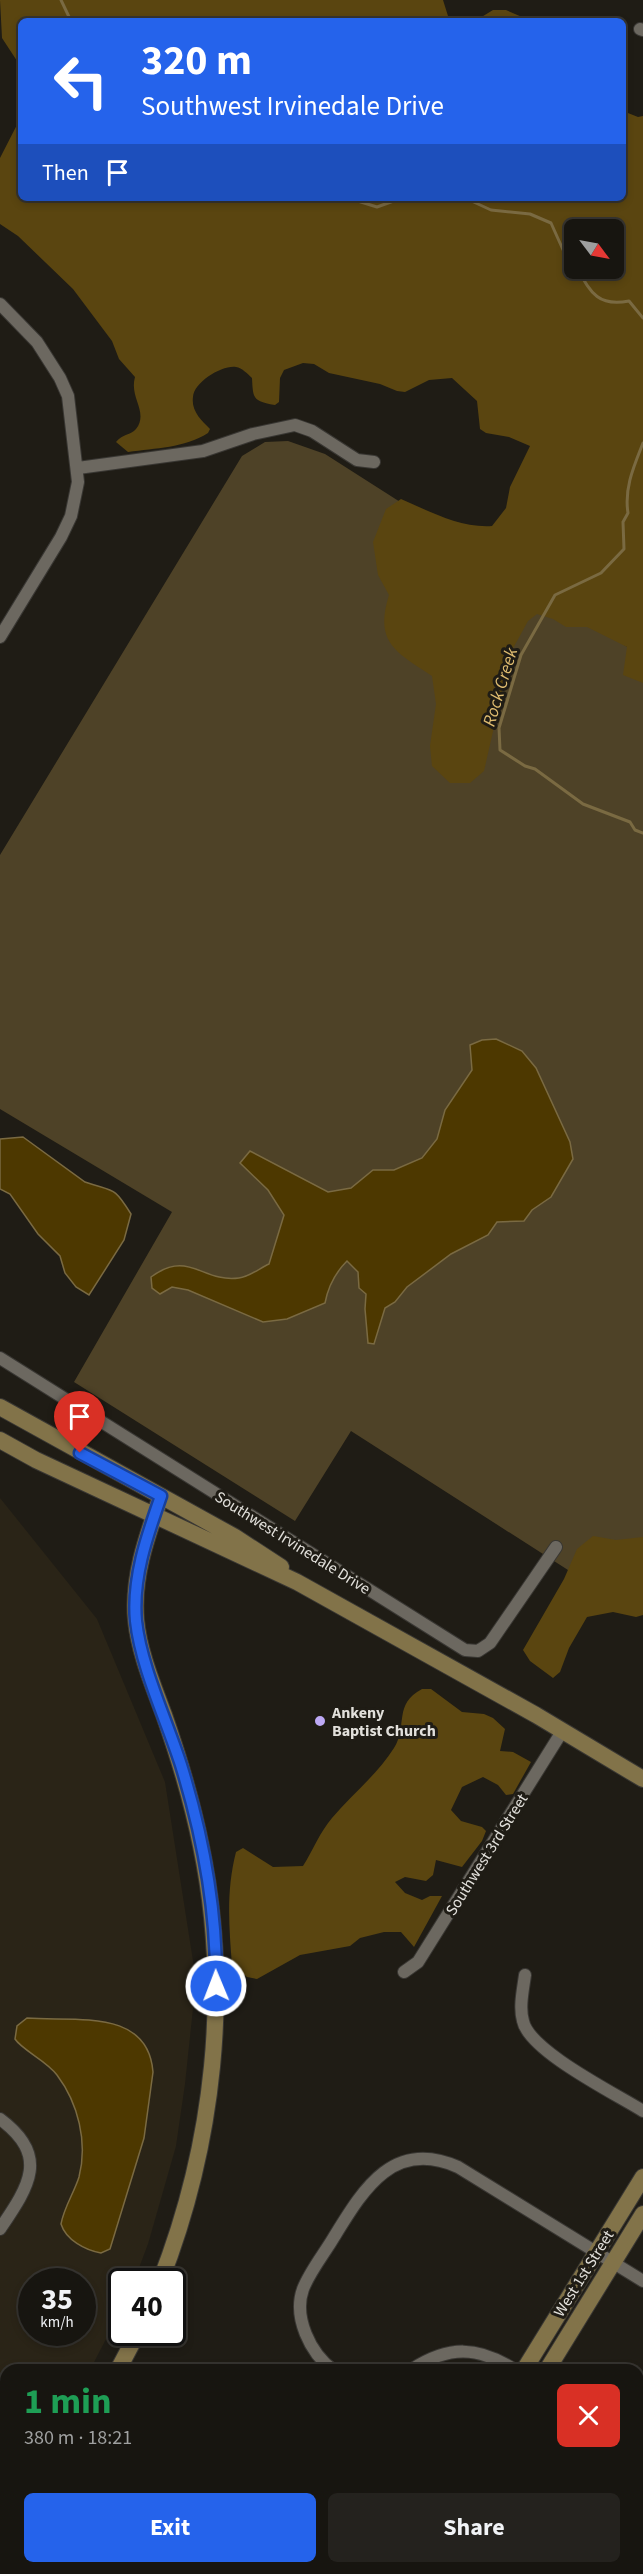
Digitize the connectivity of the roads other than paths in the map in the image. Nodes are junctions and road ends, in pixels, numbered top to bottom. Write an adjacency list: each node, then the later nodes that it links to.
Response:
1 (0, 304): 3 (street)
2 (374, 462): 3 (street)
3 (78, 468): 4 (street)
4 (0, 637)
5 (0, 1358): 10 (street, Southwest Irvinedale Drive)
6 (0, 1407): 8 (main road, Southwest Irvinedale Drive)
7 (0, 1440): 9 (main road, Southwest Irvinedale Drive)
8 (161, 1496): 9 (main road); 11 (main road, Southwest Irvinedale Drive)
9 (155, 1514): 11 (main road, Southwest Irvinedale Drive); 23 (main road)
10 (556, 1547)
11 (297, 1582): 12 (main road, Southwest Irvinedale Drive)
12 (563, 1731): 13 (main road, Southwest Irvinedale Drive); 14 (street, Southwest 3rd Street)
13 (643, 1779)
14 (404, 1972)
15 (525, 1976): 16 (street)
16 (643, 2111)
17 (0, 2119): 20 (street)
18 (643, 2177): 21 (main road, West 1st Street)
19 (643, 2214): 22 (main road, West 1st Street)
20 (0, 2229)
21 (596, 2252): 22 (street); 27 (street); 30 (main road, West 1st Street)
22 (613, 2263): 24 (street); 31 (main road, West 1st Street)
23 (165, 2268)
24 (643, 2281)
25 (131, 2346): 26 (main road)
26 (121, 2364)
27 (327, 2364)
28 (421, 2364): 29 (street)
29 (503, 2364)
30 (528, 2364)
31 (551, 2364)

